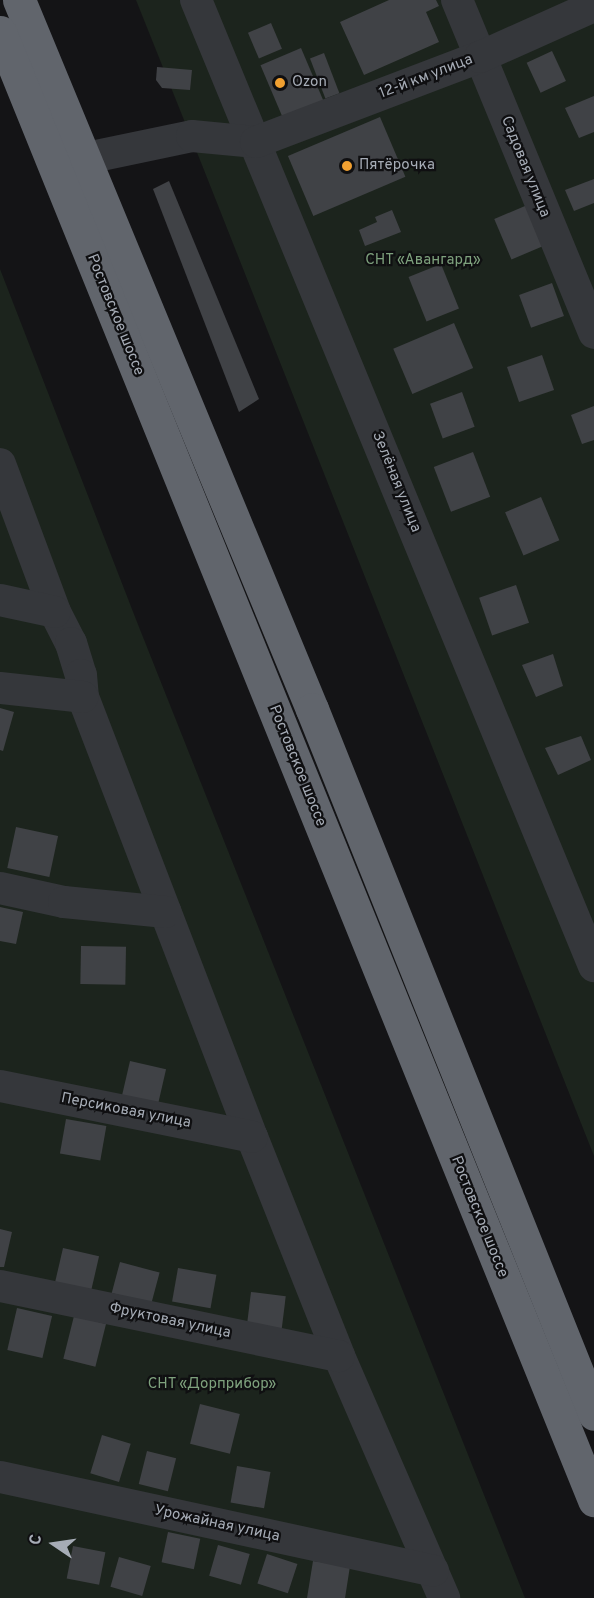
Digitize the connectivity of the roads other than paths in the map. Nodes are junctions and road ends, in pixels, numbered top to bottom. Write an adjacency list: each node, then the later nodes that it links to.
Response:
1 (19, 0): 8 (highway, Ростовское шоссе)
2 (196, 0): 7 (street, Зелёная улица)
3 (457, 0): 6 (street, Садовая улица)
4 (594, 6): 6 (street, 12-й км улица)
5 (0, 32): 8 (highway, Ростовское шоссе)
6 (480, 57): 7 (street, 12-й км улица); 9 (street, Садовая улица)
7 (256, 142): 8 (street); 17 (street, Зелёная улица)
8 (70, 165): 22 (highway, Ростовское шоссе); 24 (highway, Ростовское шоссе)
9 (594, 333)
10 (0, 464): 12 (street)
11 (0, 600): 12 (street)
12 (55, 612): 14 (street)
13 (0, 688): 14 (street)
14 (83, 697): 16 (street)
15 (0, 888): 16 (street)
16 (166, 912): 19 (street)
17 (594, 966)
18 (0, 1086): 19 (street, Персиковая улица)
19 (252, 1137): 21 (street)
20 (0, 1286): 21 (street, Фруктовая улица)
21 (339, 1356): 25 (street)
22 (594, 1414)
23 (0, 1477): 25 (street, Урожайная улица)
24 (594, 1500)
25 (439, 1584)

